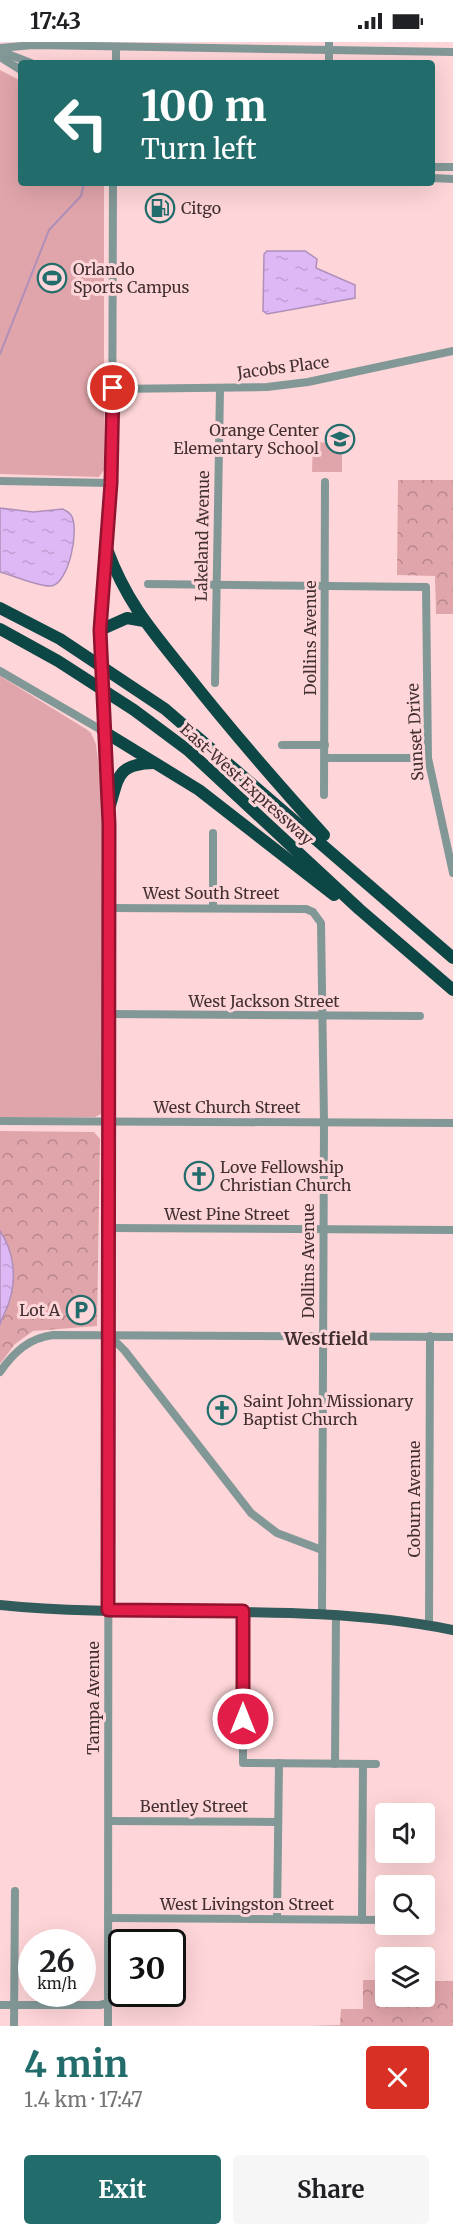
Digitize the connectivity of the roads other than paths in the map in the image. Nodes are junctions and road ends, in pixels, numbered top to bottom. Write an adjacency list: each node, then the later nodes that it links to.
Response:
1 (151, 42): 4 (street)
2 (329, 46): 4 (street); 6 (street)
3 (116, 47): 4 (street); 5 (street); 9 (street)
4 (143, 47)
5 (0, 49): 8 (street)
6 (453, 52)
7 (0, 57): 10 (street)
8 (24, 60)
9 (116, 60)
10 (18, 68)
11 (435, 166): 12 (street)
12 (453, 167)
13 (435, 178): 14 (street)
14 (453, 179)
15 (113, 186): 17 (street, Tampa Avenue)
16 (453, 351): 18 (street, Jacobs Place)
17 (113, 388): 18 (street, Jacobs Place); 21 (street, Tampa Avenue)
18 (220, 389): 24 (street, Lakeland Avenue)
19 (0, 481): 21 (street)
20 (324, 482): 25 (street, Dollins Avenue)
21 (111, 483): 22 (street, Tampa Avenue)
22 (107, 549): 27 (highway); 29 (street, Tampa Avenue)
23 (148, 584): 24 (street)
24 (216, 585): 25 (street); 31 (street, Lakeland Avenue)
25 (325, 587): 34 (street, Dollins Avenue); 36 (street, Sunset Drive)
26 (0, 608): 42 (highway, East-West Expressway)
27 (144, 621): 29 (highway); 42 (highway)
28 (0, 629): 45 (highway, East-West Expressway)
29 (100, 630): 32 (street, Tampa Avenue)
30 (0, 671): 32 (street)
31 (215, 683)
32 (103, 731): 37 (highway); 39 (street, Tampa Avenue)
33 (282, 745): 34 (street)
34 (325, 746): 35 (street, Dollins Avenue)
35 (325, 758): 36 (street); 38 (street, Dollins Avenue)
36 (428, 758): 41 (street, Sunset Drive)
37 (155, 763): 39 (highway); 45 (highway)
38 (324, 795)
39 (108, 809): 43 (street, Tampa Avenue)
40 (213, 832): 44 (street)
41 (453, 873)
42 (361, 876): 47 (highway, East-West Expressway)
43 (108, 908): 44 (street, West South Street); 49 (street, Tampa Avenue)
44 (213, 908): 46 (street, West South Street)
45 (359, 909): 48 (highway, East-West Expressway)
46 (313, 912): 50 (street, Dollins Avenue)
47 (453, 958)
48 (453, 990)
49 (108, 1014): 50 (street, West Jackson Street); 53 (street, Tampa Avenue)
50 (323, 1016): 51 (street, West Jackson Street); 54 (street, Dollins Avenue)
51 (420, 1016)
52 (0, 1121): 53 (street, West Church Street)
53 (109, 1121): 54 (street, West Church Street); 56 (street, Tampa Avenue)
54 (324, 1122): 55 (street, West Church Street); 57 (street, Dollins Avenue)
55 (453, 1123)
56 (108, 1228): 57 (street, West Pine Street); 59 (street, Tampa Avenue)
57 (323, 1230): 58 (street, West Pine Street); 60 (street, Dollins Avenue)
58 (453, 1230)
59 (108, 1334): 60 (street); 63 (street); 64 (street); 66 (street, Tampa Avenue)
60 (323, 1336): 61 (street); 64 (street, Dollins Avenue)
61 (430, 1336): 62 (street); 70 (street, Coburn Avenue)
62 (453, 1337)
63 (0, 1372)
64 (322, 1550): 68 (street, Dollins Avenue)
65 (0, 1605): 66 (main road)
66 (108, 1610): 67 (main road); 76 (street, Tampa Avenue)
67 (243, 1611): 68 (main road); 72 (street)
68 (322, 1613): 69 (main road)
69 (336, 1614): 70 (main road); 73 (street)
70 (429, 1625): 71 (main road)
71 (453, 1630)
72 (279, 1763): 73 (street); 77 (street)
73 (336, 1764): 74 (street)
74 (363, 1764): 75 (street); 81 (street)
75 (376, 1764)
76 (109, 1821): 77 (street, Bentley Street); 79 (street, Tampa Avenue)
77 (278, 1822): 80 (street)
78 (15, 1891): 86 (street)
79 (108, 1918): 80 (street, West Livingston Street); 83 (street, Tampa Avenue)
80 (277, 1919): 81 (street, West Livingston Street)
81 (362, 1920): 82 (street, West Livingston Street)
82 (375, 1920)
83 (108, 1929)
84 (108, 2003): 86 (street)
85 (0, 2005): 86 (street)
86 (14, 2005): 88 (street)
87 (108, 2007): 89 (street, Tampa Avenue)
88 (14, 2026)
89 (108, 2026)

